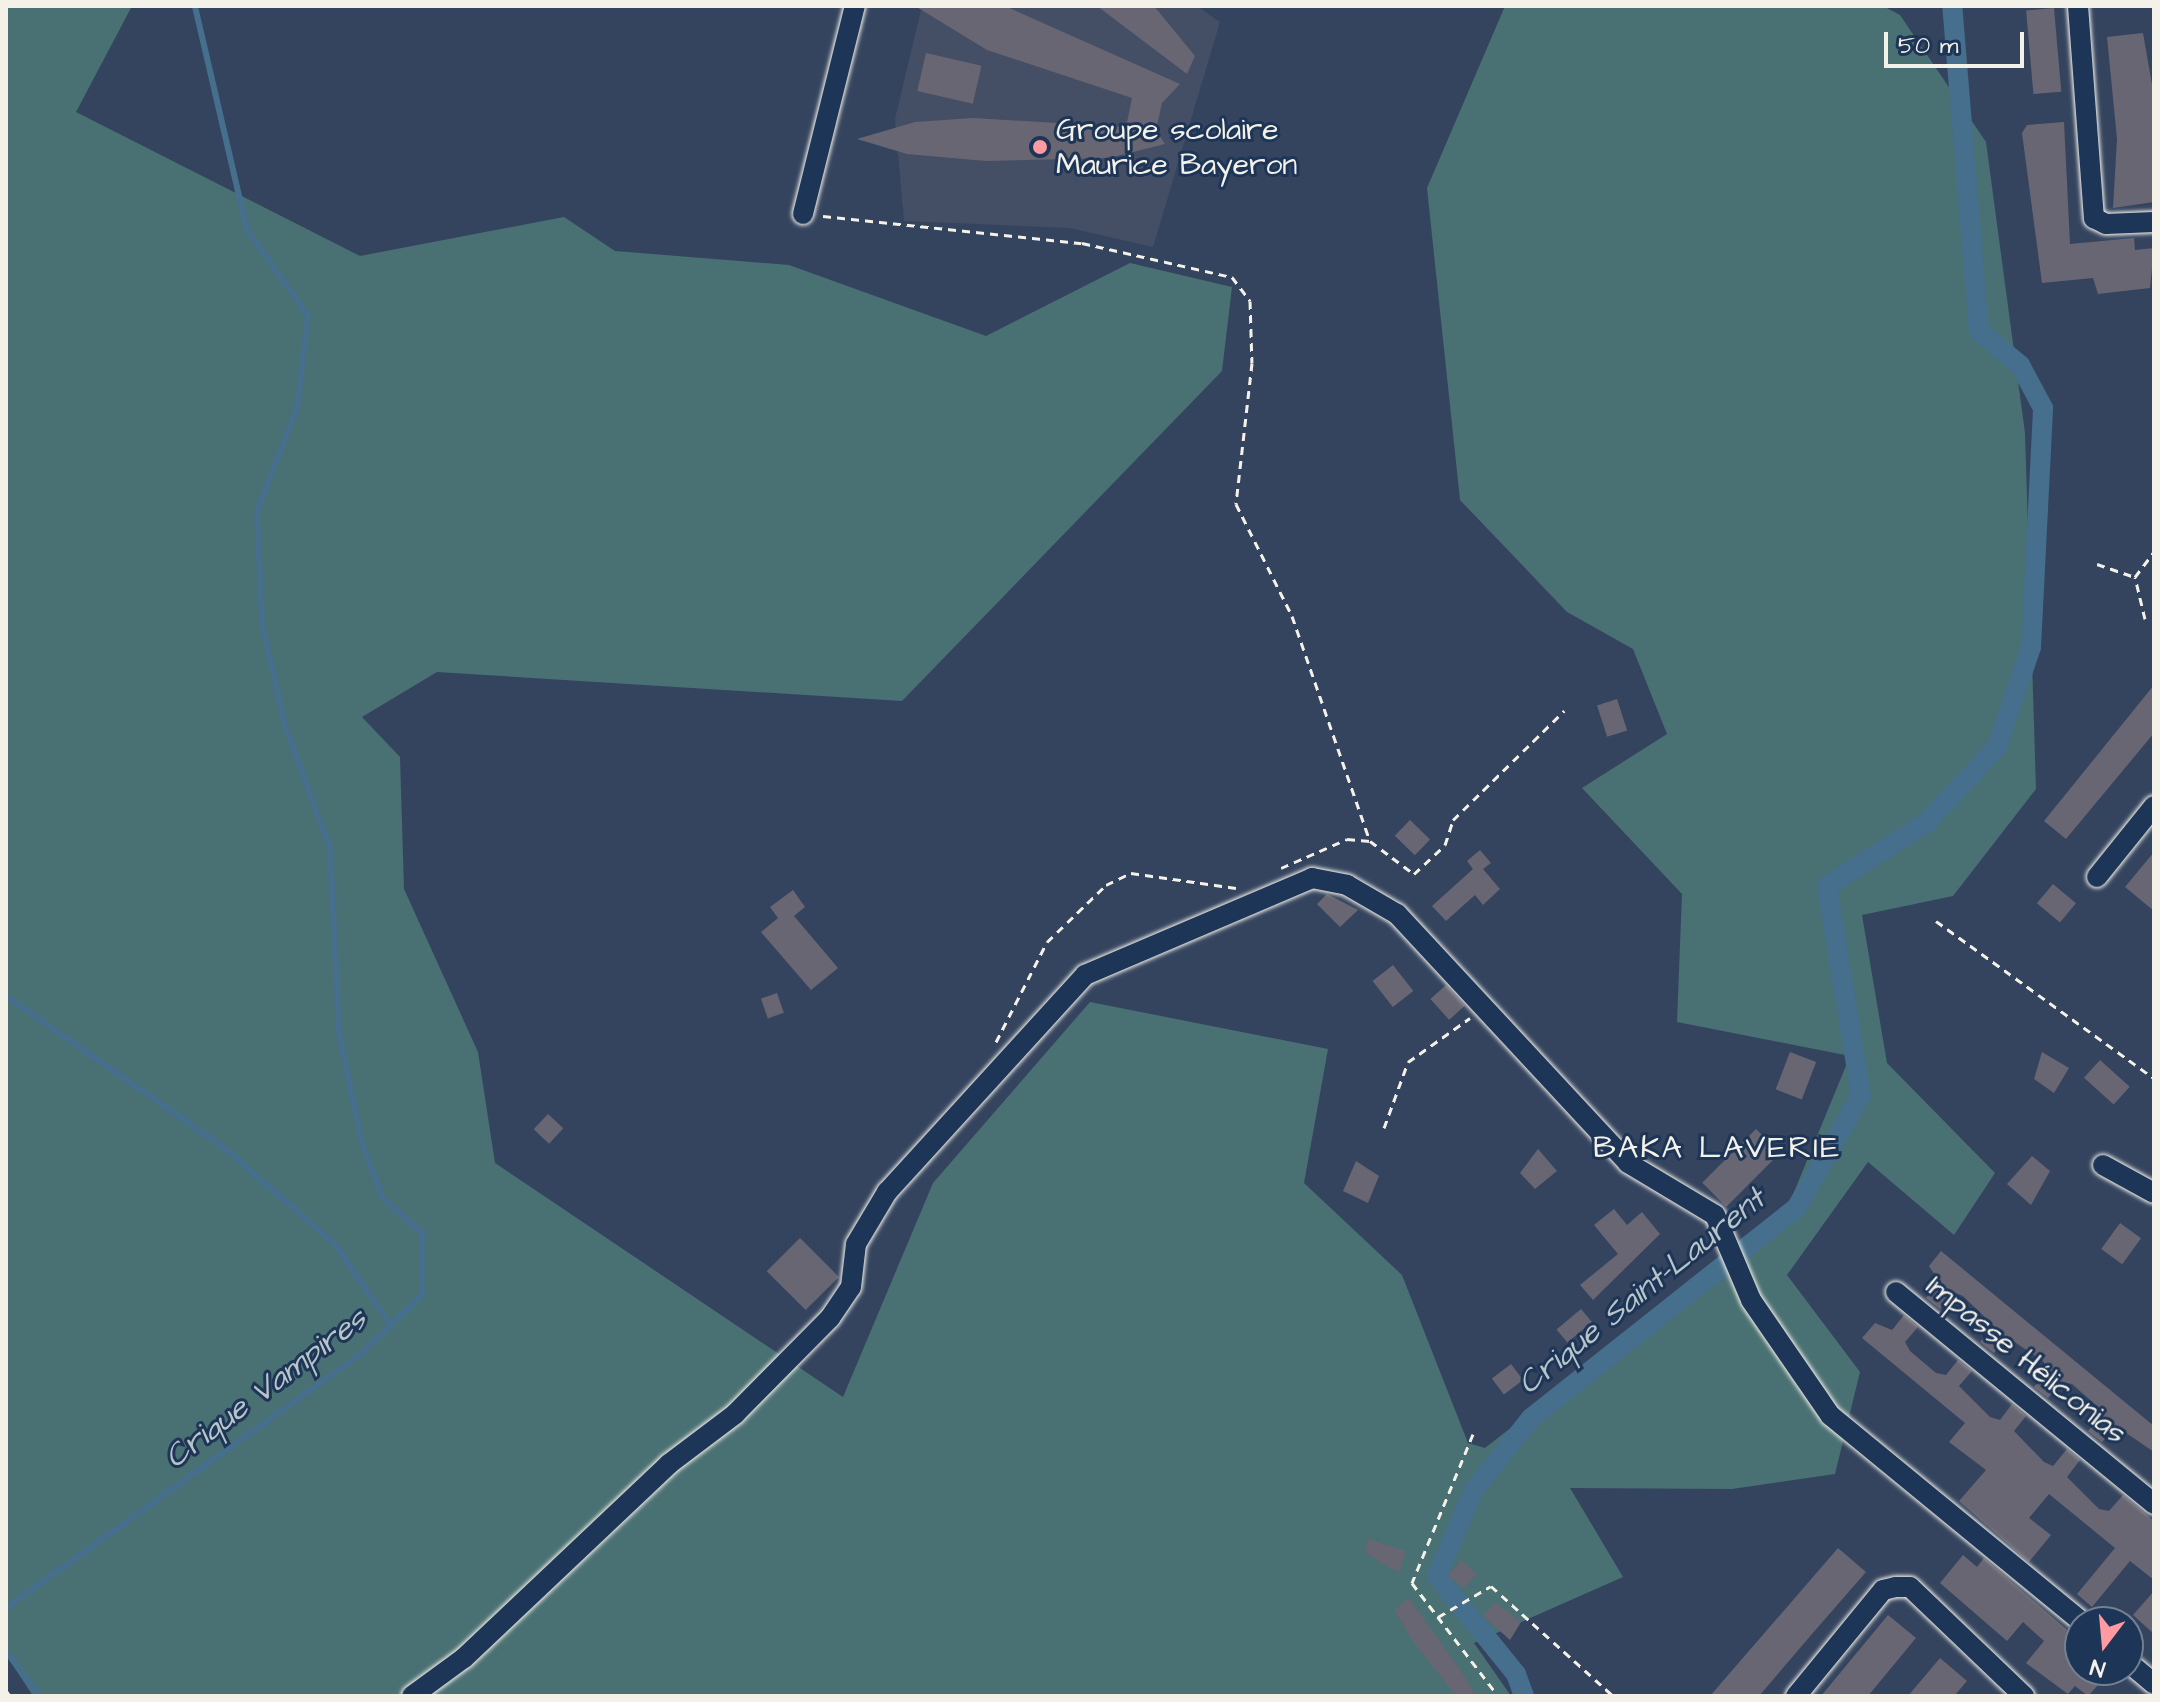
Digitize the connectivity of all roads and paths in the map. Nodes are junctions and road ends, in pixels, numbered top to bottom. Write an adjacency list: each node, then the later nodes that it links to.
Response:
1 (855, 6): 3 (street)
2 (2078, 6): 4 (street)
3 (803, 214): 10 (path)
4 (2154, 222)
5 (2154, 552): 7 (path)
6 (2097, 564): 7 (path)
7 (2135, 577): 8 (path)
8 (2145, 619)
9 (2154, 806): 11 (street)
10 (1370, 841)
11 (2097, 877)
12 (1936, 921): 14 (path)
13 (1485, 1005): 15 (path); 21 (street); 26 (street)
14 (2154, 1078)
15 (1384, 1128)
16 (2103, 1165): 17 (street)
17 (2154, 1193)
18 (1896, 1292): 20 (street, Impasse Héliconias)
19 (1473, 1434): 22 (path)
20 (2154, 1504)
21 (2064, 1607)
22 (1438, 1617): 27 (path); 28 (path)
23 (1999, 1688): 29 (street); 30 (street)
24 (6, 1690): 25 (path)
25 (10, 1696)
26 (412, 1696)
27 (1498, 1696)
28 (1613, 1696)
29 (1796, 1696)
30 (2024, 1696)

